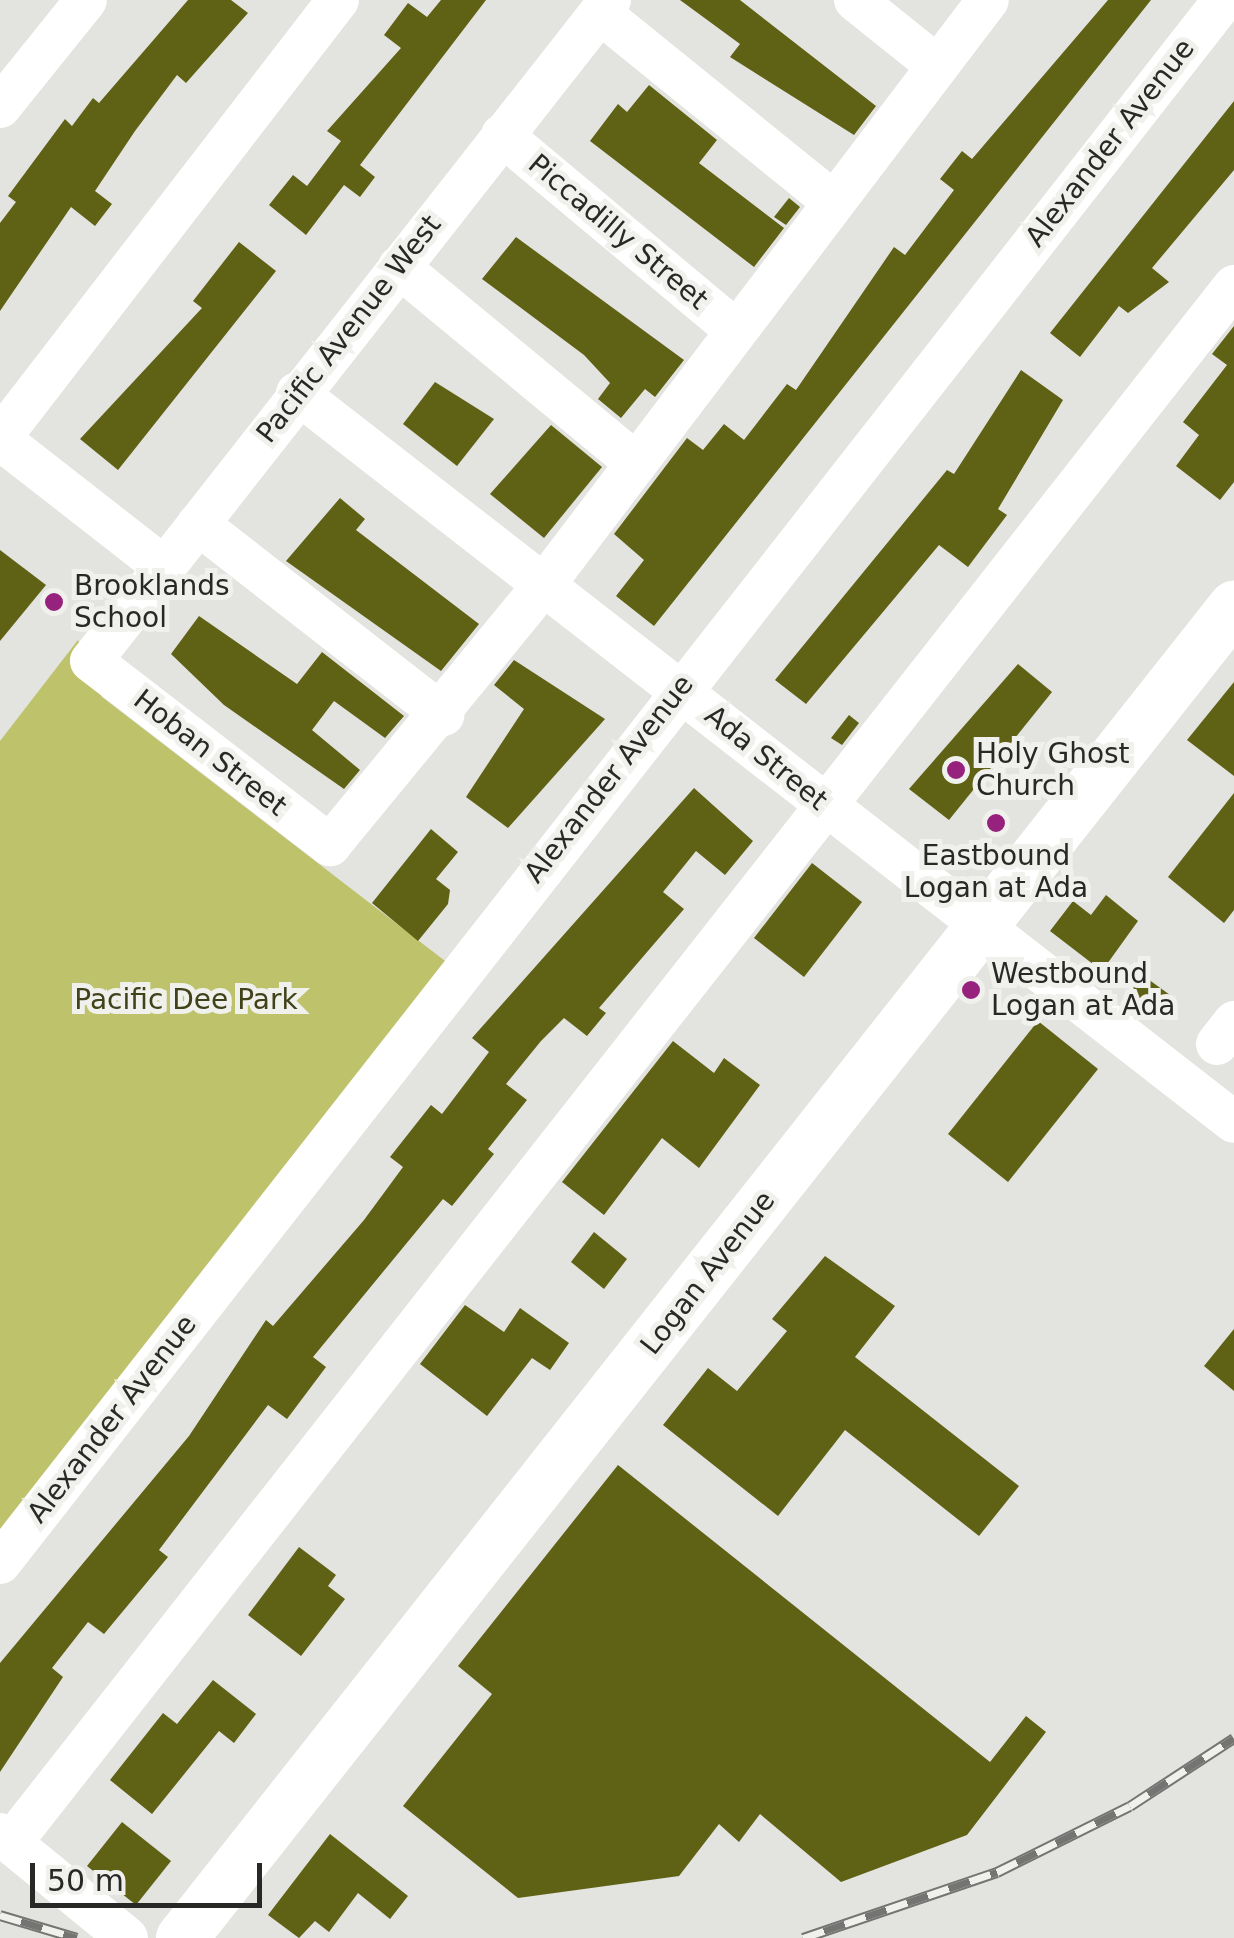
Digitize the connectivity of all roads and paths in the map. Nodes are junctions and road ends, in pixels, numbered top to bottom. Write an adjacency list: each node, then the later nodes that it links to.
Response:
1 (86, 0): 8 (street)
2 (338, 0): 15 (street)
3 (856, 0): 7 (street)
4 (988, 0): 7 (street)
5 (1224, 0): 22 (street, Alexander Avenue)
6 (605, 6): 9 (street, Pacific Avenue West); 10 (street)
7 (936, 65): 10 (street)
8 (0, 107)
9 (502, 135): 11 (street, Pacific Avenue West); 13 (street, Piccadilly Street)
10 (832, 201): 13 (street)
11 (399, 267): 14 (street, Pacific Avenue West); 16 (street)
12 (1234, 286): 24 (street)
13 (734, 329): 16 (street)
14 (297, 394): 17 (street, Pacific Avenue West); 19 (street, Ada Street)
15 (0, 438): 18 (street)
16 (636, 463): 19 (street)
17 (198, 524): 18 (street, Pacific Avenue West); 23 (street)
18 (164, 567): 21 (street, Pacific Avenue West)
19 (547, 581): 22 (street, Ada Street); 23 (street)
20 (1234, 607): 25 (main road, Logan Avenue)
21 (91, 661): 23 (street, Hoban Street)
22 (679, 688): 24 (street, Ada Street); 27 (street, Alexander Avenue)
23 (443, 715)
24 (824, 805): 25 (street, Ada Street); 28 (street)
25 (984, 924): 26 (street, Ada Street); 30 (main road, Logan Avenue)
26 (1234, 1122)
27 (0, 1563)
28 (5, 1838): 29 (street)
29 (128, 1938)
30 (182, 1938)

